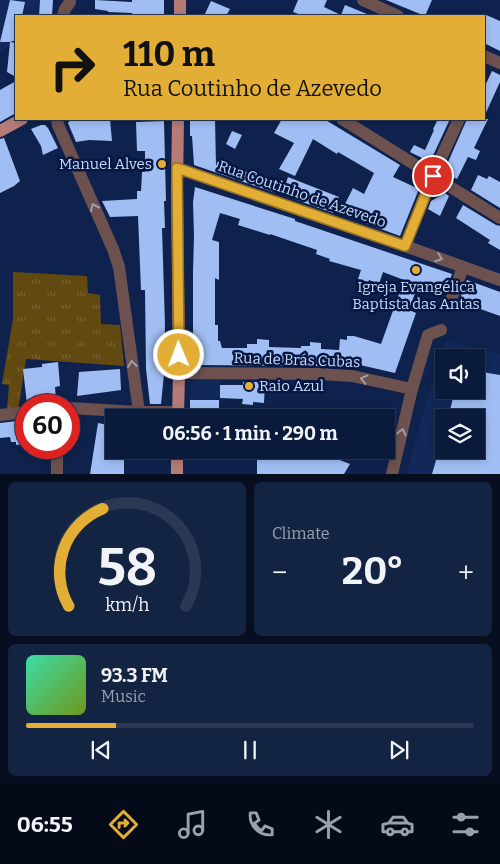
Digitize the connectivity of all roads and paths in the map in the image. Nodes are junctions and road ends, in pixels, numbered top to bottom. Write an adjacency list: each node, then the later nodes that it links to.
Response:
1 (180, 0): 5 (main road)
2 (363, 0): 6 (street)
3 (70, 2): 4 (street)
4 (63, 15)
5 (180, 15)
6 (396, 15)
7 (485, 59): 8 (street)
8 (500, 63)
9 (20, 120): 14 (main road)
10 (57, 120): 26 (street, one-way to 10)
11 (178, 120): 15 (main road)
12 (344, 120): 16 (street)
13 (458, 120): 16 (street)
14 (0, 131)
15 (177, 168): 18 (street, Rua Coutinho de Azevedo); 23 (main road)
16 (433, 176): 17 (street); 18 (street)
17 (500, 218)
18 (405, 246): 19 (street, Rua Coutinho de Azevedo, one-way to 19)
19 (463, 267): 20 (street, Rua Coutinho de Azevedo); 21 (street)
20 (500, 280)
21 (450, 303)
22 (441, 330): 24 (street)
23 (179, 373): 24 (street, Rua de Brás Cubas, one-way to 23); 27 (main road)
24 (412, 390): 35 (street, one-way to 24)
25 (80, 409): 28 (street)
26 (139, 409)
27 (178, 409)
28 (105, 410)
29 (15, 413): 30 (street)
30 (0, 415)
31 (57, 459): 33 (street)
32 (177, 459): 34 (main road)
33 (56, 474)
34 (176, 474)
35 (392, 474)

